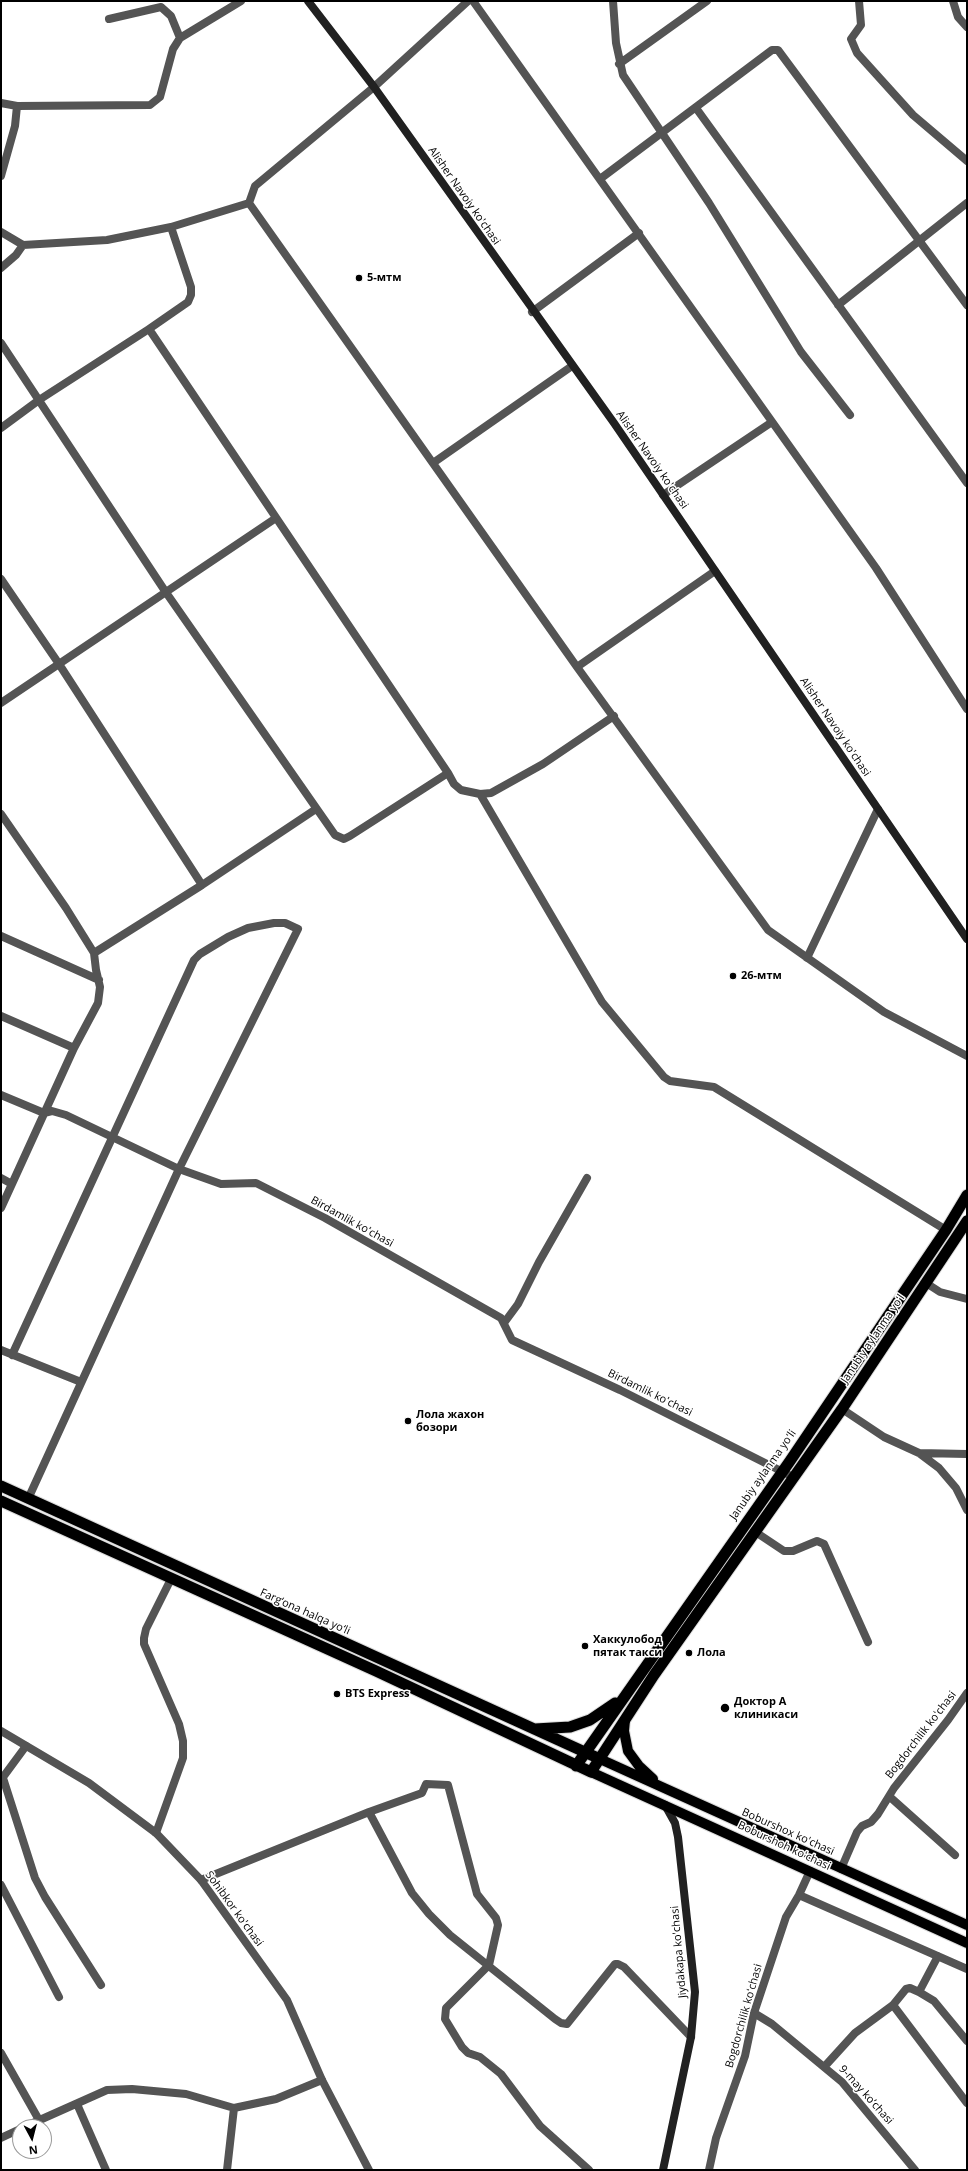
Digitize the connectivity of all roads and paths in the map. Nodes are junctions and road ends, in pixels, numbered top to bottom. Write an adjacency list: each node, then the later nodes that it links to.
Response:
1 (241, 1): 11 (street)
2 (308, 1): 13 (main road, Alisher Navoiy ko'chasi)
3 (468, 1): 13 (street)
4 (473, 1): 20 (street)
5 (614, 1): 12 (street)
6 (707, 1): 12 (street)
7 (859, 1): 18 (street)
8 (953, 1): 10 (street)
9 (109, 19): 11 (street)
10 (967, 27)
11 (180, 38): 15 (street)
12 (619, 64): 17 (street)
13 (374, 87): 21 (street); 31 (main road, Alisher Navoiy ko'chasi)
14 (1, 103): 15 (street)
15 (17, 106): 19 (street)
16 (696, 108): 17 (street); 26 (street); 29 (street)
17 (661, 133): 20 (street); 36 (street)
18 (967, 161)
19 (1, 176)
20 (600, 179): 25 (street)
21 (249, 203): 23 (street); 39 (street)
22 (967, 203): 26 (street)
23 (171, 227): 27 (street); 32 (street)
24 (1, 232): 27 (street)
25 (639, 233): 31 (street); 37 (street)
26 (920, 241): 29 (street); 30 (street)
27 (23, 245): 28 (street)
28 (1, 268)
29 (838, 305): 40 (street)
30 (967, 305)
31 (532, 312): 34 (main road, Alisher Navoiy ko'chasi)
32 (150, 329): 35 (street); 42 (street)
33 (1, 343): 35 (street)
34 (572, 366): 39 (street); 41 (main road, Alisher Navoiy ko'chasi)
35 (39, 400): 38 (street); 45 (street)
36 (850, 414)
37 (772, 422): 41 (street); 49 (street)
38 (1, 428)
39 (433, 463): 47 (street)
40 (967, 483)
41 (663, 495): 43 (main road, Alisher Navoiy ko'chasi)
42 (276, 518): 45 (street); 51 (street)
43 (715, 571): 47 (street); 54 (main road, Alisher Navoiy ko'chasi)
44 (1, 579): 46 (street)
45 (165, 591): 46 (street); 53 (street)
46 (59, 664): 48 (street); 56 (street)
47 (577, 667): 50 (street)
48 (1, 703)
49 (967, 709)
50 (614, 716): 52 (street); 60 (street)
51 (448, 773): 52 (street); 53 (street)
52 (480, 794): 75 (street)
53 (316, 809): 56 (street)
54 (878, 809): 58 (main road, Alisher Navoiy ko'chasi); 60 (street)
55 (1, 814): 59 (street)
56 (202, 885): 59 (street)
57 (1, 936): 61 (street)
58 (967, 939)
59 (94, 953): 61 (street)
60 (807, 958): 64 (street)
61 (99, 980): 63 (street)
62 (1, 1016): 63 (street)
63 (74, 1048): 66 (street)
64 (967, 1056)
65 (1, 1095): 66 (street, Birdamlik koʻchasi)
66 (44, 1113): 67 (street, Birdamlik koʻchasi); 71 (street)
67 (114, 1136): 68 (street, Birdamlik koʻchasi); 68 (street); 80 (street)
68 (179, 1169): 78 (street, Birdamlik koʻchasi); 81 (street)
69 (1, 1178): 71 (street)
70 (587, 1178): 78 (street)
71 (12, 1184): 73 (street)
72 (967, 1195): 75 (highway, Janubiy aylanma yoʻli)
73 (1, 1208)
74 (967, 1221): 76 (highway)
75 (946, 1230): 85 (highway, Janubiy aylanma yoʻli)
76 (926, 1283): 77 (street); 82 (highway, Janubiy aylanma yoʻl)
77 (967, 1299)
78 (504, 1323): 85 (street, Birdamlik koʻchasi)
79 (1, 1350): 80 (street)
80 (12, 1355): 81 (street)
81 (81, 1382): 88 (street)
82 (842, 1409): 83 (street); 86 (highway)
83 (919, 1453): 84 (street); 90 (street)
84 (967, 1454)
85 (782, 1471): 86 (street, Birdamlik koʻchasi); 95 (highway, Janubiy aylanma yoʻli)
86 (793, 1477): 91 (highway)
87 (1, 1486): 88 (highway, Farg‘ona halqa yo‘li)
88 (28, 1499): 97 (highway, Farg‘ona halqa yo‘li)
89 (1, 1501): 92 (highway)
90 (967, 1510)
91 (754, 1531): 93 (street); 96 (highway)
92 (172, 1578): 102 (highway); 109 (street)
93 (868, 1642)
94 (967, 1693): 106 (street, Bogdorchilik koʻchasi)
95 (621, 1699): 97 (highway); 100 (highway, Janubiy aylanma yoʻli)
96 (625, 1720): 101 (highway); 105 (main road)
97 (530, 1729): 100 (highway, Farg‘ona halqa yo‘li)
98 (1, 1731): 99 (street, Sohibkor ko'chasi)
99 (26, 1746): 104 (street); 109 (street, Sohibkor ko'chasi)
100 (585, 1753): 101 (highway, Farg‘ona halqa yo‘li); 102 (highway, Janubiy aylanma yoʻli)
101 (600, 1759): 103 (highway); 105 (main road, Boburshox ko'chasi)
102 (576, 1766): 103 (highway)
103 (591, 1772): 107 (main road, Boburshoh koʻchasi)
104 (2, 1779): 121 (street)
105 (664, 1788): 111 (main road, Boburshox ko'chasi)
106 (890, 1797): 110 (street); 111 (street, Bogdorchilik koʻchasi)
107 (664, 1805): 112 (main road, Boburshoh koʻchasi); 126 (main road, Jiydakapa ko'chasi)
108 (368, 1812): 113 (street); 119 (street); 119 (street)
109 (156, 1833): 113 (street, Sohibkor ko'chasi)
110 (955, 1855)
111 (841, 1868): 116 (main road, Boburshox ko'chasi)
112 (810, 1871): 115 (street, Bogdorchilik koʻchasi); 117 (main road, Boburshoh koʻchasi)
113 (201, 1880): 130 (street, Sohibkor ko'chasi)
114 (1, 1885): 123 (street)
115 (799, 1895): 118 (street); 125 (street, Bogdorchilik koʻchasi)
116 (967, 1926)
117 (967, 1943)
118 (938, 1956): 120 (street); 122 (street)
119 (489, 1964): 126 (street); 141 (street)
120 (967, 1969)
121 (101, 1985)
122 (919, 1992): 124 (street); 127 (street)
123 (59, 1997)
124 (893, 2005): 129 (street); 131 (street)
125 (754, 2013): 129 (street, 9-may koʼchasi); 143 (street, Bogdorchilik koʻchasi)
126 (691, 2037): 142 (main road, Jiydakapa ko'chasi)
127 (967, 2041)
128 (1, 2053): 134 (street)
129 (824, 2066): 144 (street, 9-may koʼchasi)
130 (322, 2080): 133 (street); 140 (street, Sohibkor ko'chasi)
131 (967, 2103)
132 (77, 2104): 133 (street); 135 (street); 138 (street)
133 (234, 2108): 139 (street)
134 (38, 2119)
135 (41, 2119)
136 (12, 2133): 137 (street)
137 (1, 2138)
138 (106, 2170)
139 (227, 2170)
140 (369, 2170)
141 (589, 2170)
142 (663, 2170)
143 (709, 2170)
144 (915, 2170)

